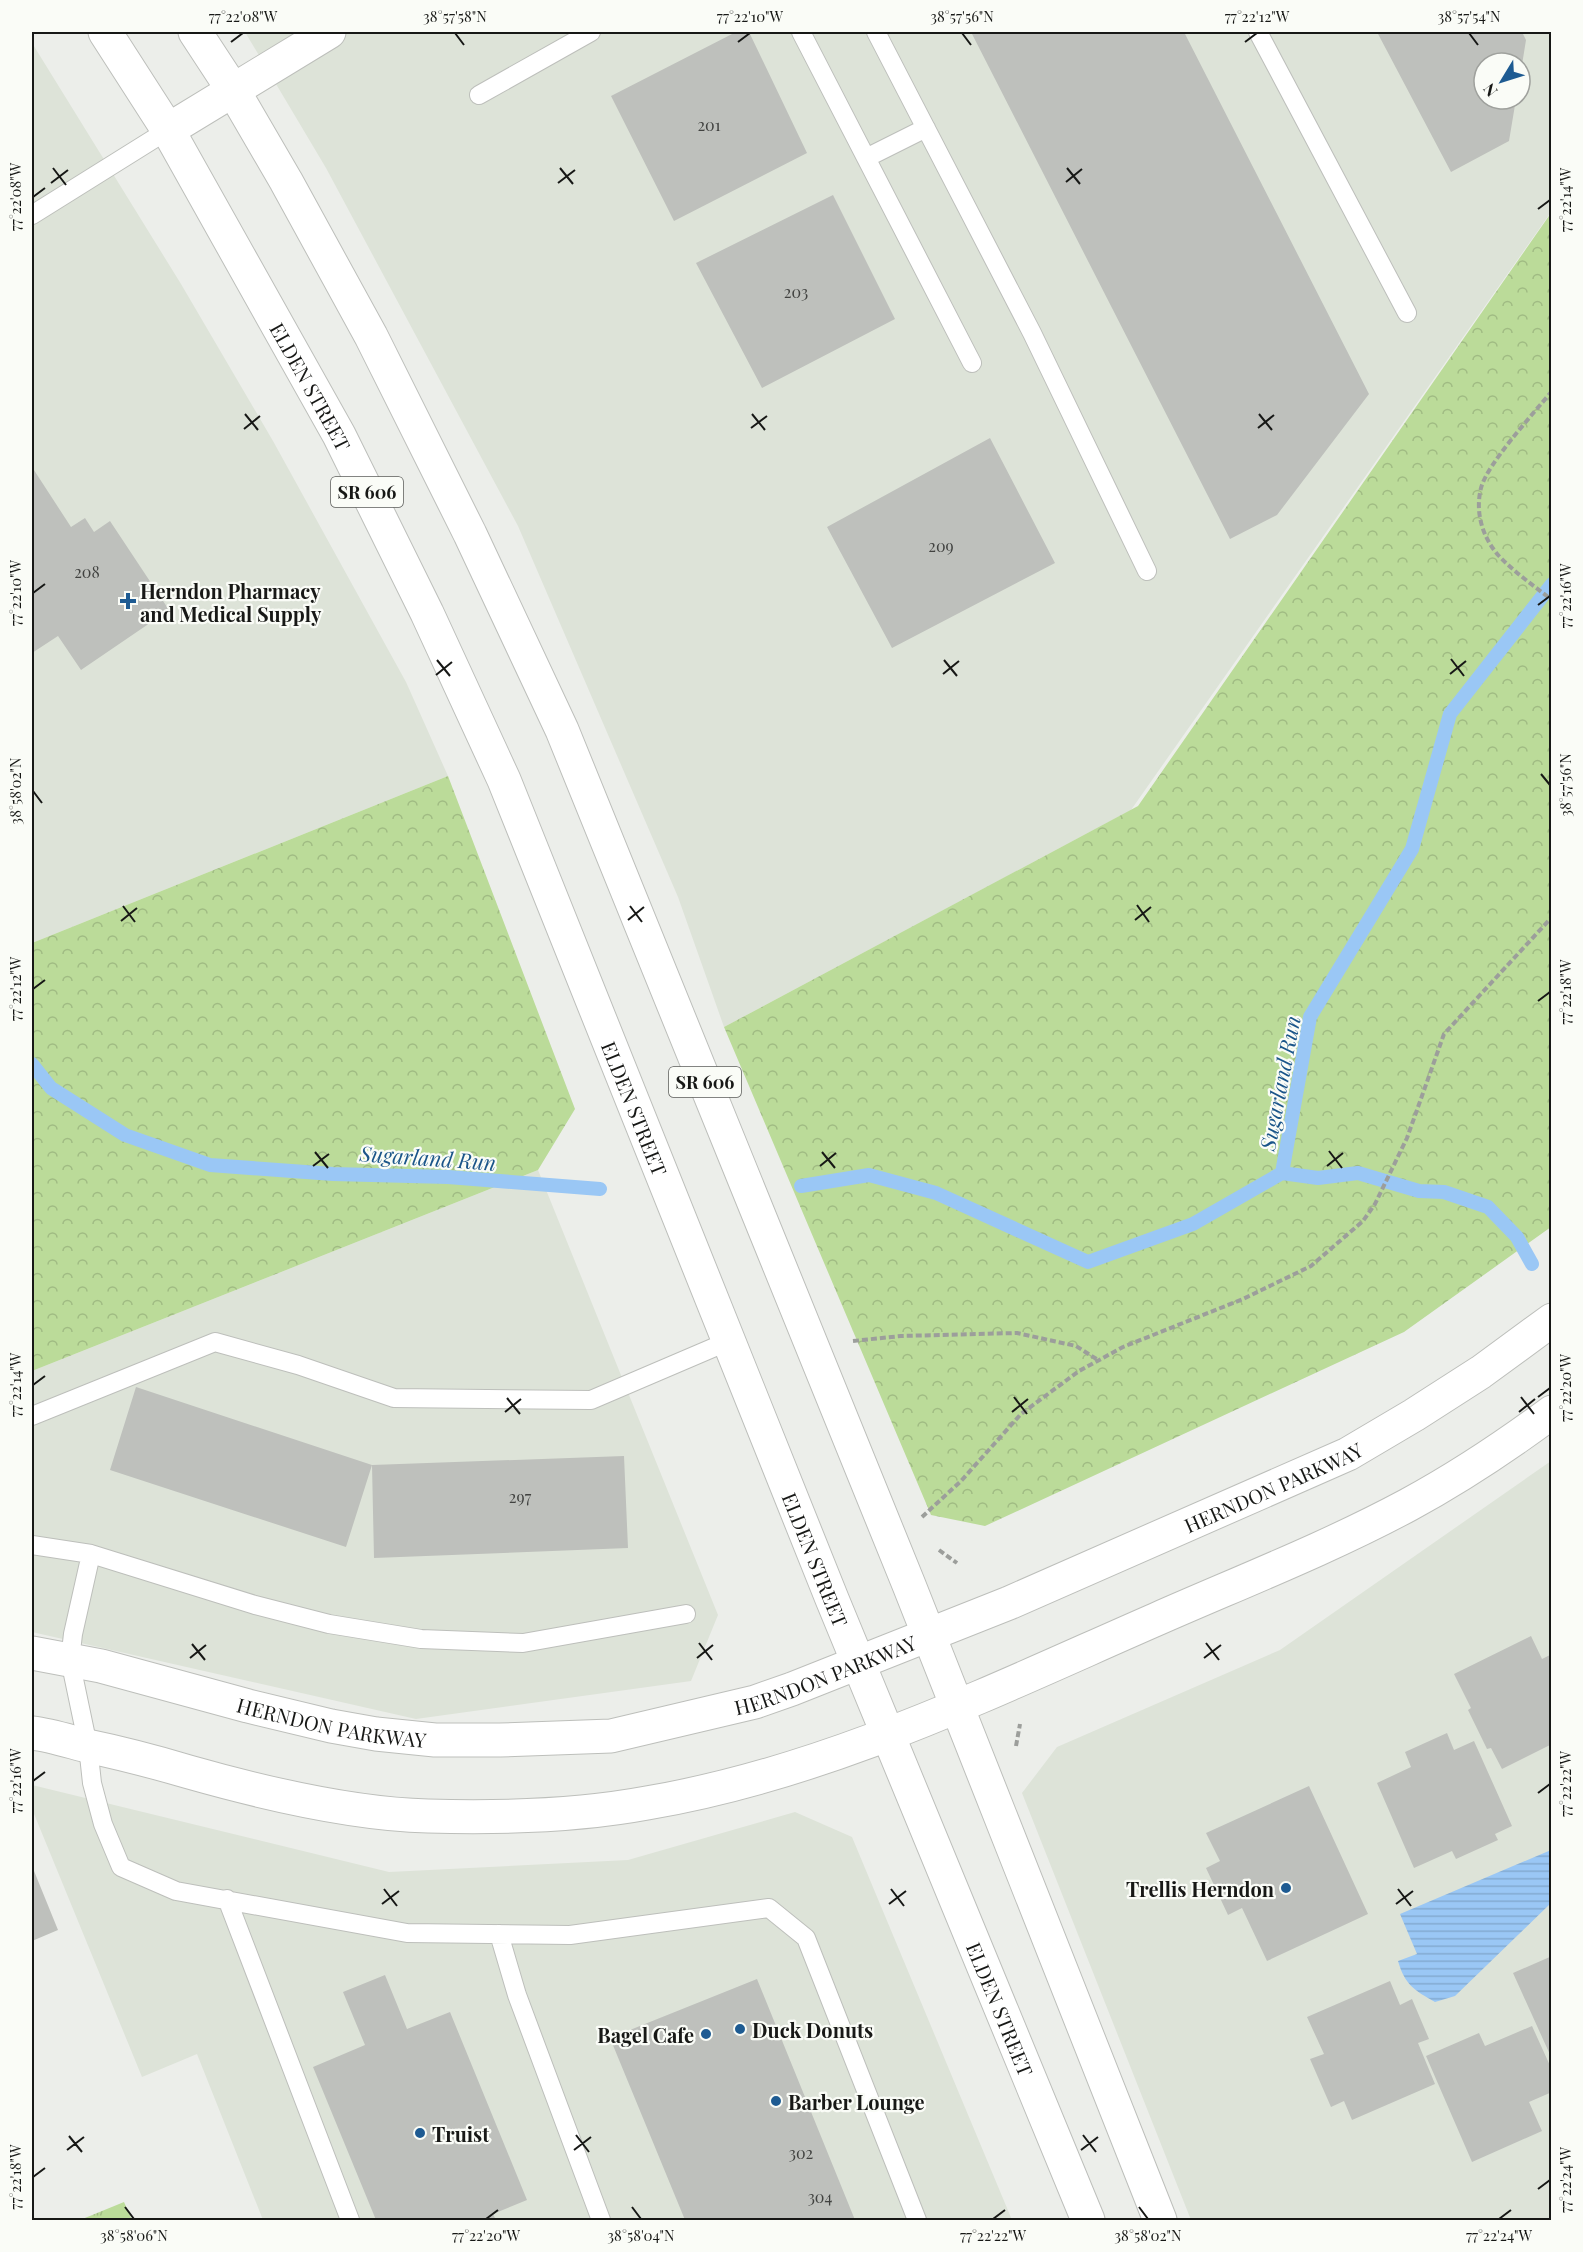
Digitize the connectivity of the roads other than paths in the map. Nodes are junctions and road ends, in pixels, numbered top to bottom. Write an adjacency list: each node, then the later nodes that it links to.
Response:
1 (105, 32): 11 (main road, ELDEN STREET / SR 606)
2 (195, 32): 8 (main road, SR 606)
3 (329, 32): 8 (main road)
4 (591, 32): 9 (lane)
5 (801, 32): 12 (lane)
6 (876, 32): 10 (lane)
7 (1258, 32): 14 (lane)
8 (233, 90): 11 (main road); 24 (main road, SR 606)
9 (479, 95)
10 (926, 128): 12 (lane); 16 (lane)
11 (168, 130): 13 (lane); 18 (main road, ELDEN STREET / SR 606)
12 (866, 158): 15 (lane)
13 (32, 215)
14 (1407, 313)
15 (972, 363)
16 (1147, 571)
17 (1551, 1320): 24 (main road, HERNDON PARKWAY)
18 (729, 1341): 20 (lane); 27 (main road, ELDEN STREET / SR 606)
19 (1551, 1412): 28 (main road)
20 (32, 1416)
21 (32, 1545): 22 (lane)
22 (91, 1554): 23 (lane); 26 (lane)
23 (686, 1614)
24 (928, 1635): 27 (main road, HERNDON PARKWAY); 28 (main road, SR 606)
25 (32, 1653): 26 (main road, HERNDON PARKWAY)
26 (70, 1660): 27 (main road, HERNDON PARKWAY); 31 (lane)
27 (860, 1663): 30 (main road, ELDEN STREET / SR 606)
28 (957, 1706): 30 (main road); 38 (main road)
29 (32, 1733): 31 (main road)
30 (889, 1735): 31 (main road); 37 (main road, ELDEN STREET)
31 (88, 1746): 32 (lane)
32 (227, 1899): 33 (lane); 34 (lane)
33 (499, 1934): 35 (lane); 36 (lane)
34 (351, 2220)
35 (601, 2220)
36 (917, 2220)
37 (1088, 2220)
38 (1160, 2220)

